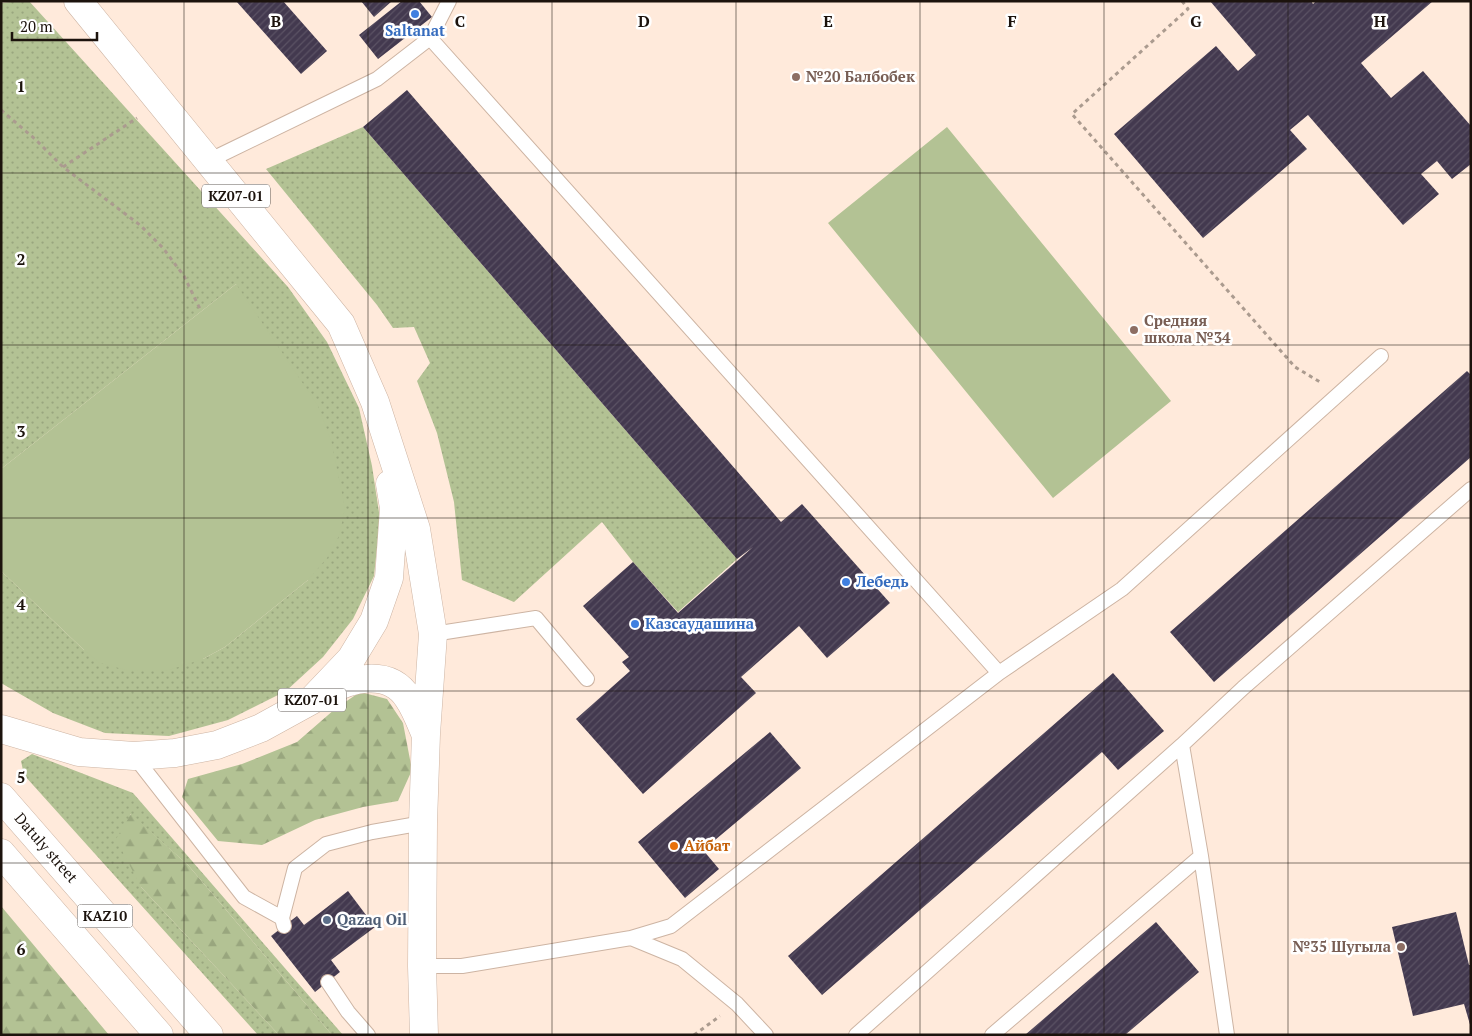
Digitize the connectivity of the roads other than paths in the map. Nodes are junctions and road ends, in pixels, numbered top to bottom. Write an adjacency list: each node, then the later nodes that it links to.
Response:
1 (78, 1): 4 (main road, KZ07-01)
2 (449, 1): 3 (lane)
3 (430, 38): 4 (lane); 9 (lane)
4 (208, 161): 6 (main road, KZ07-01)
5 (1381, 356): 9 (lane)
6 (375, 402): 8 (main road, KZ07-01); 11 (main road, KZ07-01)
7 (1471, 489): 14 (lane)
8 (433, 634): 10 (lane); 13 (main road, KZ07-01)
9 (999, 673): 20 (lane)
10 (587, 679)
11 (312, 700): 13 (main road); 15 (main road, KZ07-01)
12 (1, 729): 15 (main road, KZ07-01)
13 (426, 734): 17 (main road, KZ07-01)
14 (1182, 746): 19 (lane); 28 (lane)
15 (134, 756): 17 (lane)
16 (1, 797): 24 (main road, Datuly street / KAZ10)
17 (422, 823): 21 (main road, KZ07-01)
18 (1, 853): 23 (main road, KAZ10)
19 (1201, 856): 29 (lane); 30 (lane)
20 (631, 938): 21 (lane); 27 (lane)
21 (422, 966): 26 (main road, KZ07-01)
22 (328, 982): 25 (lane)
23 (159, 1035)
24 (208, 1035)
25 (368, 1035)
26 (424, 1035)
27 (766, 1035)
28 (856, 1035)
29 (992, 1035)
30 (1227, 1035)

